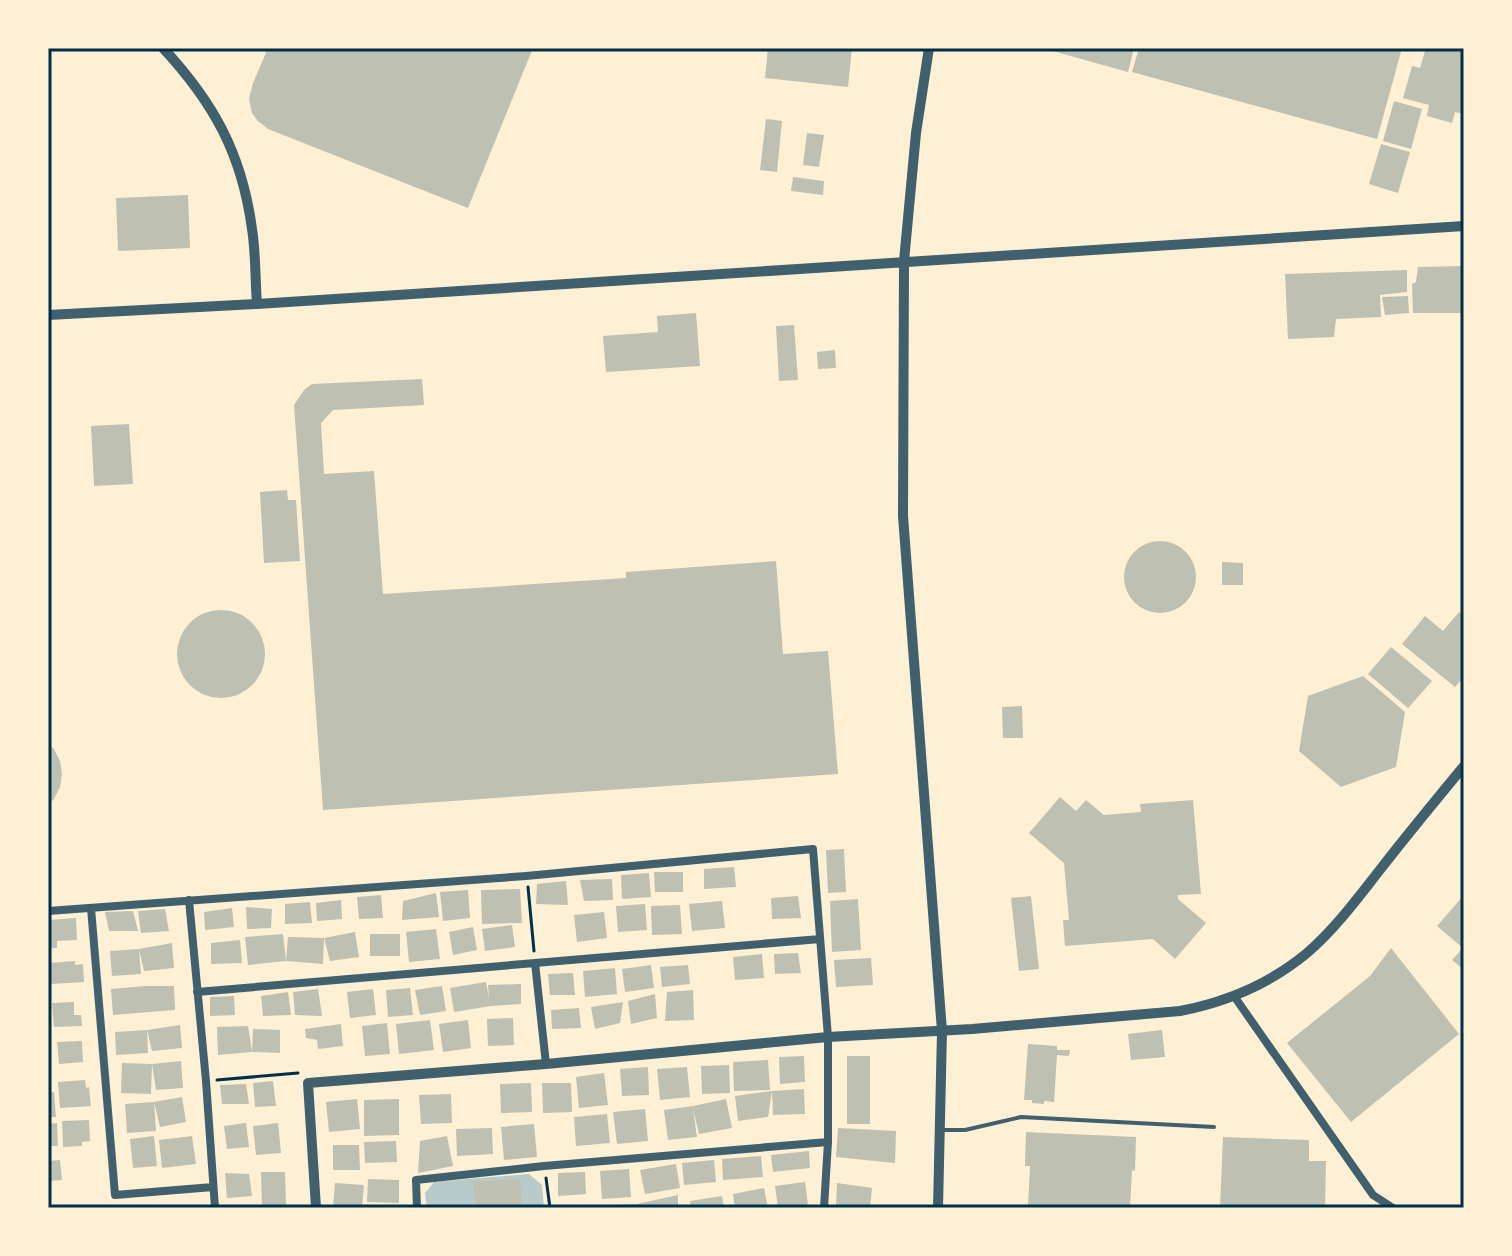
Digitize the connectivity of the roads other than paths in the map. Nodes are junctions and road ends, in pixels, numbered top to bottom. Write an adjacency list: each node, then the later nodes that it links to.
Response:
1 (163, 48): 5 (street)
2 (929, 48): 4 (street)
3 (1464, 226): 4 (street)
4 (904, 261): 5 (street); 15 (street)
5 (257, 304): 6 (street)
6 (48, 315)
7 (1464, 766): 14 (street)
8 (189, 900): 9 (street); 11 (street); 13 (street)
9 (91, 908): 10 (street); 21 (street)
10 (48, 911)
11 (820, 939): 12 (street); 16 (street)
12 (535, 963): 13 (street); 17 (street)
13 (197, 992): 21 (street)
14 (1234, 996): 15 (street); 27 (street)
15 (942, 1031): 16 (street); 19 (street)
16 (828, 1037): 17 (street); 20 (street)
17 (546, 1064): 23 (street)
18 (1214, 1127): 19 (lane)
19 (940, 1130): 26 (street)
20 (828, 1142): 24 (street); 25 (street)
21 (213, 1187): 22 (street)
22 (215, 1208)
23 (316, 1208)
24 (417, 1208)
25 (824, 1208)
26 (938, 1208)
27 (1393, 1208)

